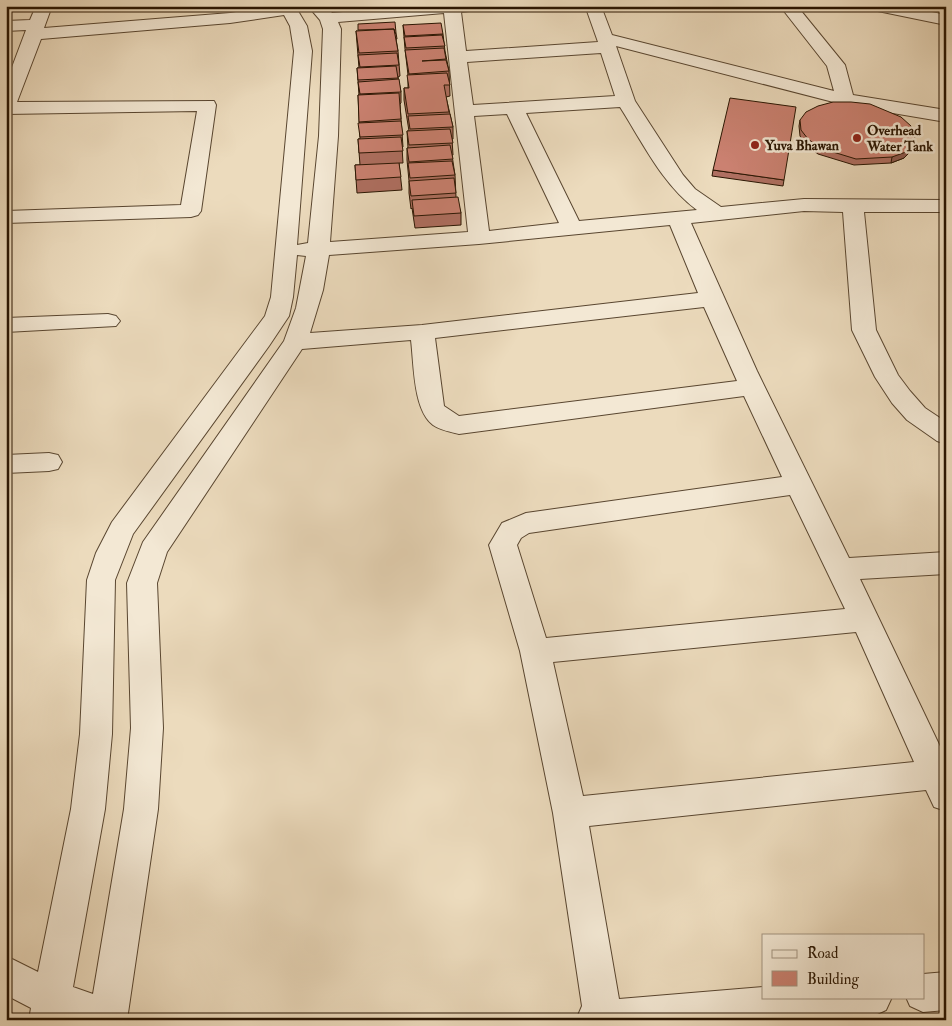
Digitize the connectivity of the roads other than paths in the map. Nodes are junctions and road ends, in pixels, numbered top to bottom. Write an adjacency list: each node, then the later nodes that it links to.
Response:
1 (44, 6): 11 (street)
2 (471, 6): 7 (street)
3 (591, 6): 12 (street)
4 (788, 6): 14 (street)
5 (879, 6): 9 (street)
6 (287, 8): 11 (street); 28 (street)
7 (452, 8): 8 (street); 13 (street)
8 (322, 12): 27 (street)
9 (946, 20)
10 (6, 26): 11 (street)
11 (34, 30): 16 (street)
12 (605, 42): 13 (street); 14 (street); 15 (street)
13 (459, 57): 18 (street)
14 (845, 99): 19 (street)
15 (626, 101): 17 (street); 22 (street)
16 (6, 108): 23 (street)
17 (514, 108): 18 (street); 25 (street)
18 (463, 111): 26 (street)
19 (946, 116)
20 (853, 205): 21 (street); 22 (street); 35 (street)
21 (946, 206)
22 (715, 213): 24 (street)
23 (6, 217)
24 (679, 220): 25 (street); 29 (street)
25 (572, 229): 26 (street)
26 (479, 238): 27 (street)
27 (319, 248): 28 (street); 33 (street)
28 (286, 252): 49 (street)
29 (710, 299): 32 (street); 34 (street)
30 (108, 321): 31 (street)
31 (6, 325)
32 (422, 332): 33 (street); 34 (street)
33 (295, 342): 50 (street)
34 (751, 387): 38 (street)
35 (946, 435)
36 (49, 462): 37 (street)
37 (6, 464)
38 (798, 484): 40 (street); 42 (street)
39 (946, 563): 40 (street)
40 (840, 569): 41 (street)
41 (865, 619): 42 (street); 43 (street)
42 (535, 651): 44 (street)
43 (941, 785): 44 (street)
44 (570, 813): 51 (street)
45 (6, 975): 49 (street)
46 (946, 991): 47 (street)
47 (924, 993)
48 (861, 998): 51 (street)
49 (50, 1009): 50 (street)
50 (108, 1019)
51 (599, 1019)

